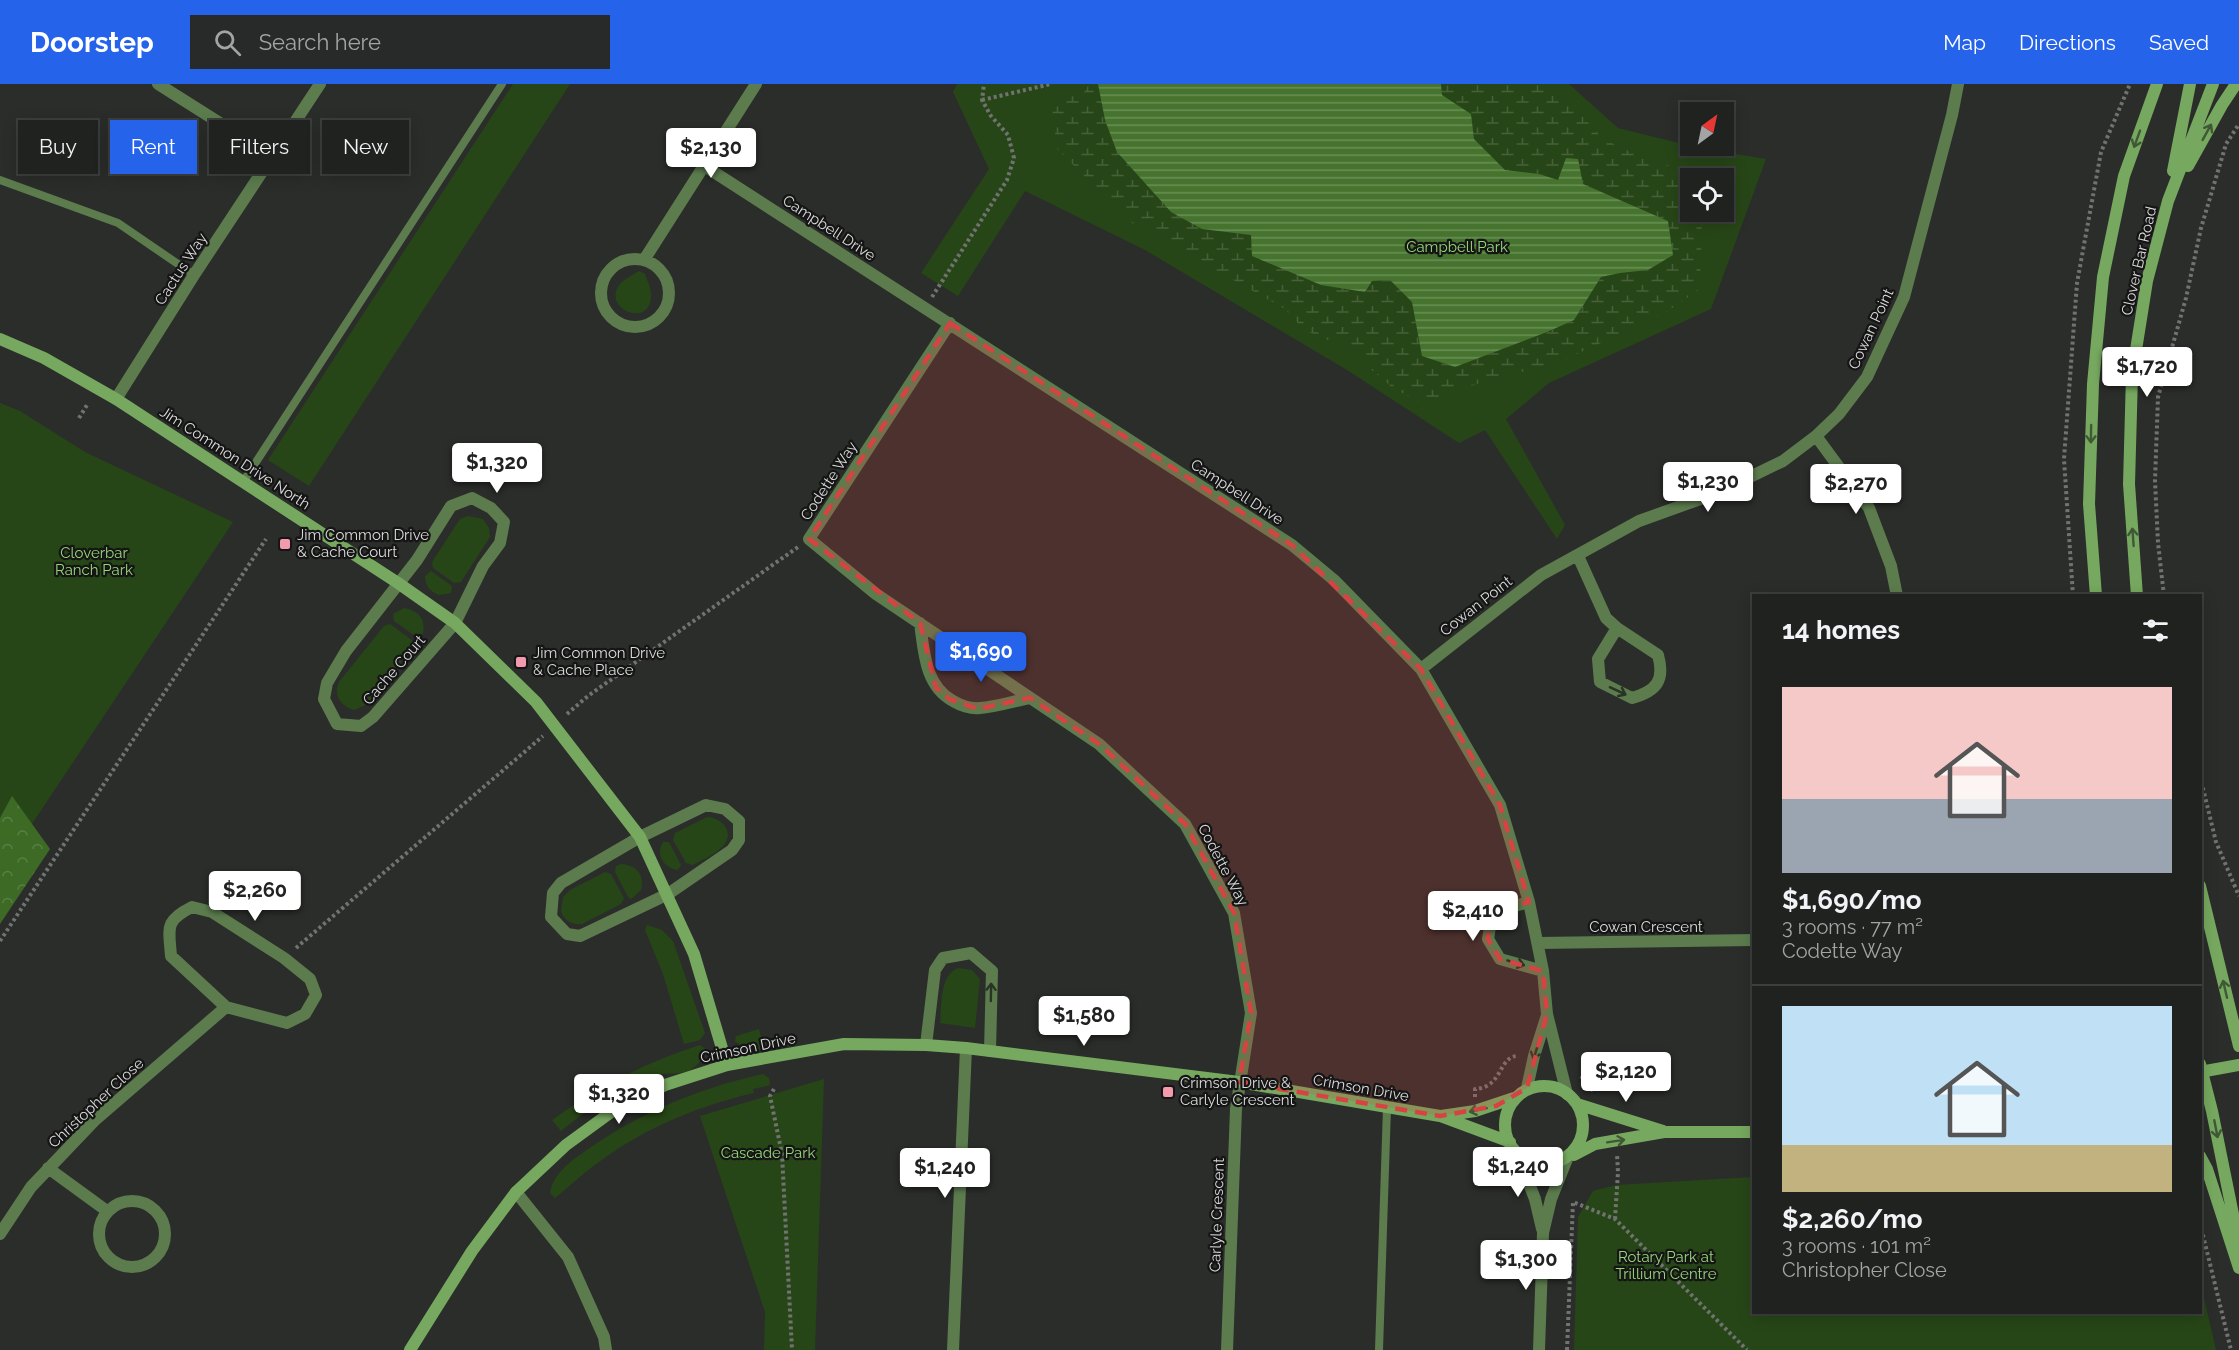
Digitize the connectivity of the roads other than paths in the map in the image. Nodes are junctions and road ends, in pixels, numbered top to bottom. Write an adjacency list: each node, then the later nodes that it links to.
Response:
1 (158, 84): 10 (street)
2 (320, 84): 11 (street, Cactus Way)
3 (502, 84): 22 (lane)
4 (756, 84): 12 (street)
5 (1958, 84): 21 (street, Cowan Point)
6 (2157, 84): 26 (street, Clover Bar Road, one-way to 26)
7 (2190, 84): 15 (street)
8 (2213, 84): 15 (street, Clover Bar Road)
9 (2236, 84): 15 (street, one-way to 9)
10 (215, 120)
11 (296, 120)
12 (703, 165): 16 (street); 18 (street, Campbell Drive)
13 (260, 174): 17 (street, Cactus Way)
14 (0, 180): 17 (lane)
15 (2168, 201): 27 (street, Clover Bar Road, one-way to 15)
16 (644, 260): 16 (street)
17 (194, 275): 20 (street, Cactus Way)
18 (950, 323): 29 (street, Codette Way); 31 (street, Campbell Drive)
19 (0, 339): 20 (street, Jim Common Drive North)
20 (116, 399): 22 (street, Jim Common Drive North)
21 (1816, 436): 23 (street, Cowan Point); 25 (street)
22 (243, 482): 24 (street, Jim Common Drive North)
23 (1578, 556): 30 (street); 31 (street, Cowan Point)
24 (398, 583): 28 (street, Jim Common Drive North); 28 (street); 28 (street, Cache Court)
25 (1897, 594)
26 (2096, 594)
27 (2137, 594)
28 (455, 623): 33 (street, Jim Common Drive North)
29 (920, 623): 32 (street, Codette Way); 32 (street)
30 (1617, 628): 30 (street, one-way to 30)
31 (1421, 669): 36 (street, Campbell Drive)
32 (1030, 698): 50 (street, Codette Way)
33 (640, 837): 34 (street, Jim Common Drive North); 34 (street); 34 (street)
34 (668, 894): 46 (street, Jim Common Drive North)
35 (2202, 894): 43 (street, one-way to 35)
36 (1529, 902): 38 (street, Campbell Drive); 39 (street, one-way to 39)
37 (1752, 940): 38 (street, Cowan Crescent)
38 (1538, 943): 39 (street, Campbell Drive)
39 (1543, 970): 41 (street, Campbell Drive)
40 (226, 1006): 40 (street); 63 (street, Christopher Close)
41 (1547, 1014): 51 (street, Campbell Drive, one-way to 51); 52 (street, Campbell Drive)
42 (926, 1045): 44 (street, Crimson Drive); 45 (street, one-way to 42); 46 (street, Crimson Drive)
43 (2239, 1046)
44 (966, 1048): 45 (street, Crimson Drive); 72 (street)
45 (990, 1051): 50 (street, Crimson Drive)
46 (727, 1065): 64 (street, Crimson Drive)
47 (2239, 1065): 48 (street)
48 (2202, 1069)
49 (2202, 1073): 68 (street, one-way to 68)
50 (1239, 1082): 55 (street, Crimson Drive); 73 (street, Carlyle Crescent)
51 (1527, 1089): 52 (street); 53 (street)
52 (1567, 1094): 54 (street)
53 (1514, 1098): 56 (street, Crimson Drive, one-way to 56); 59 (street)
54 (1577, 1104): 57 (street); 61 (street)
55 (1387, 1108): 56 (street, Crimson Drive); 74 (lane)
56 (1440, 1116): 59 (street, Crimson Drive)
57 (1664, 1132): 58 (street); 61 (street, one-way to 57)
58 (1752, 1132)
59 (1510, 1142): 60 (street)
60 (1518, 1155): 61 (street); 66 (street)
61 (1568, 1158): 66 (street)
62 (2202, 1160): 69 (street)
63 (48, 1168): 65 (street); 67 (street, Christopher Close)
64 (516, 1192): 70 (street, Crimson Drive); 71 (street)
65 (107, 1211): 65 (street)
66 (1543, 1233): 75 (street)
67 (0, 1234)
68 (2239, 1244)
69 (2239, 1268)
70 (410, 1350)
71 (606, 1350)
72 (953, 1350)
73 (1227, 1350)
74 (1379, 1350)
75 (1539, 1350)

